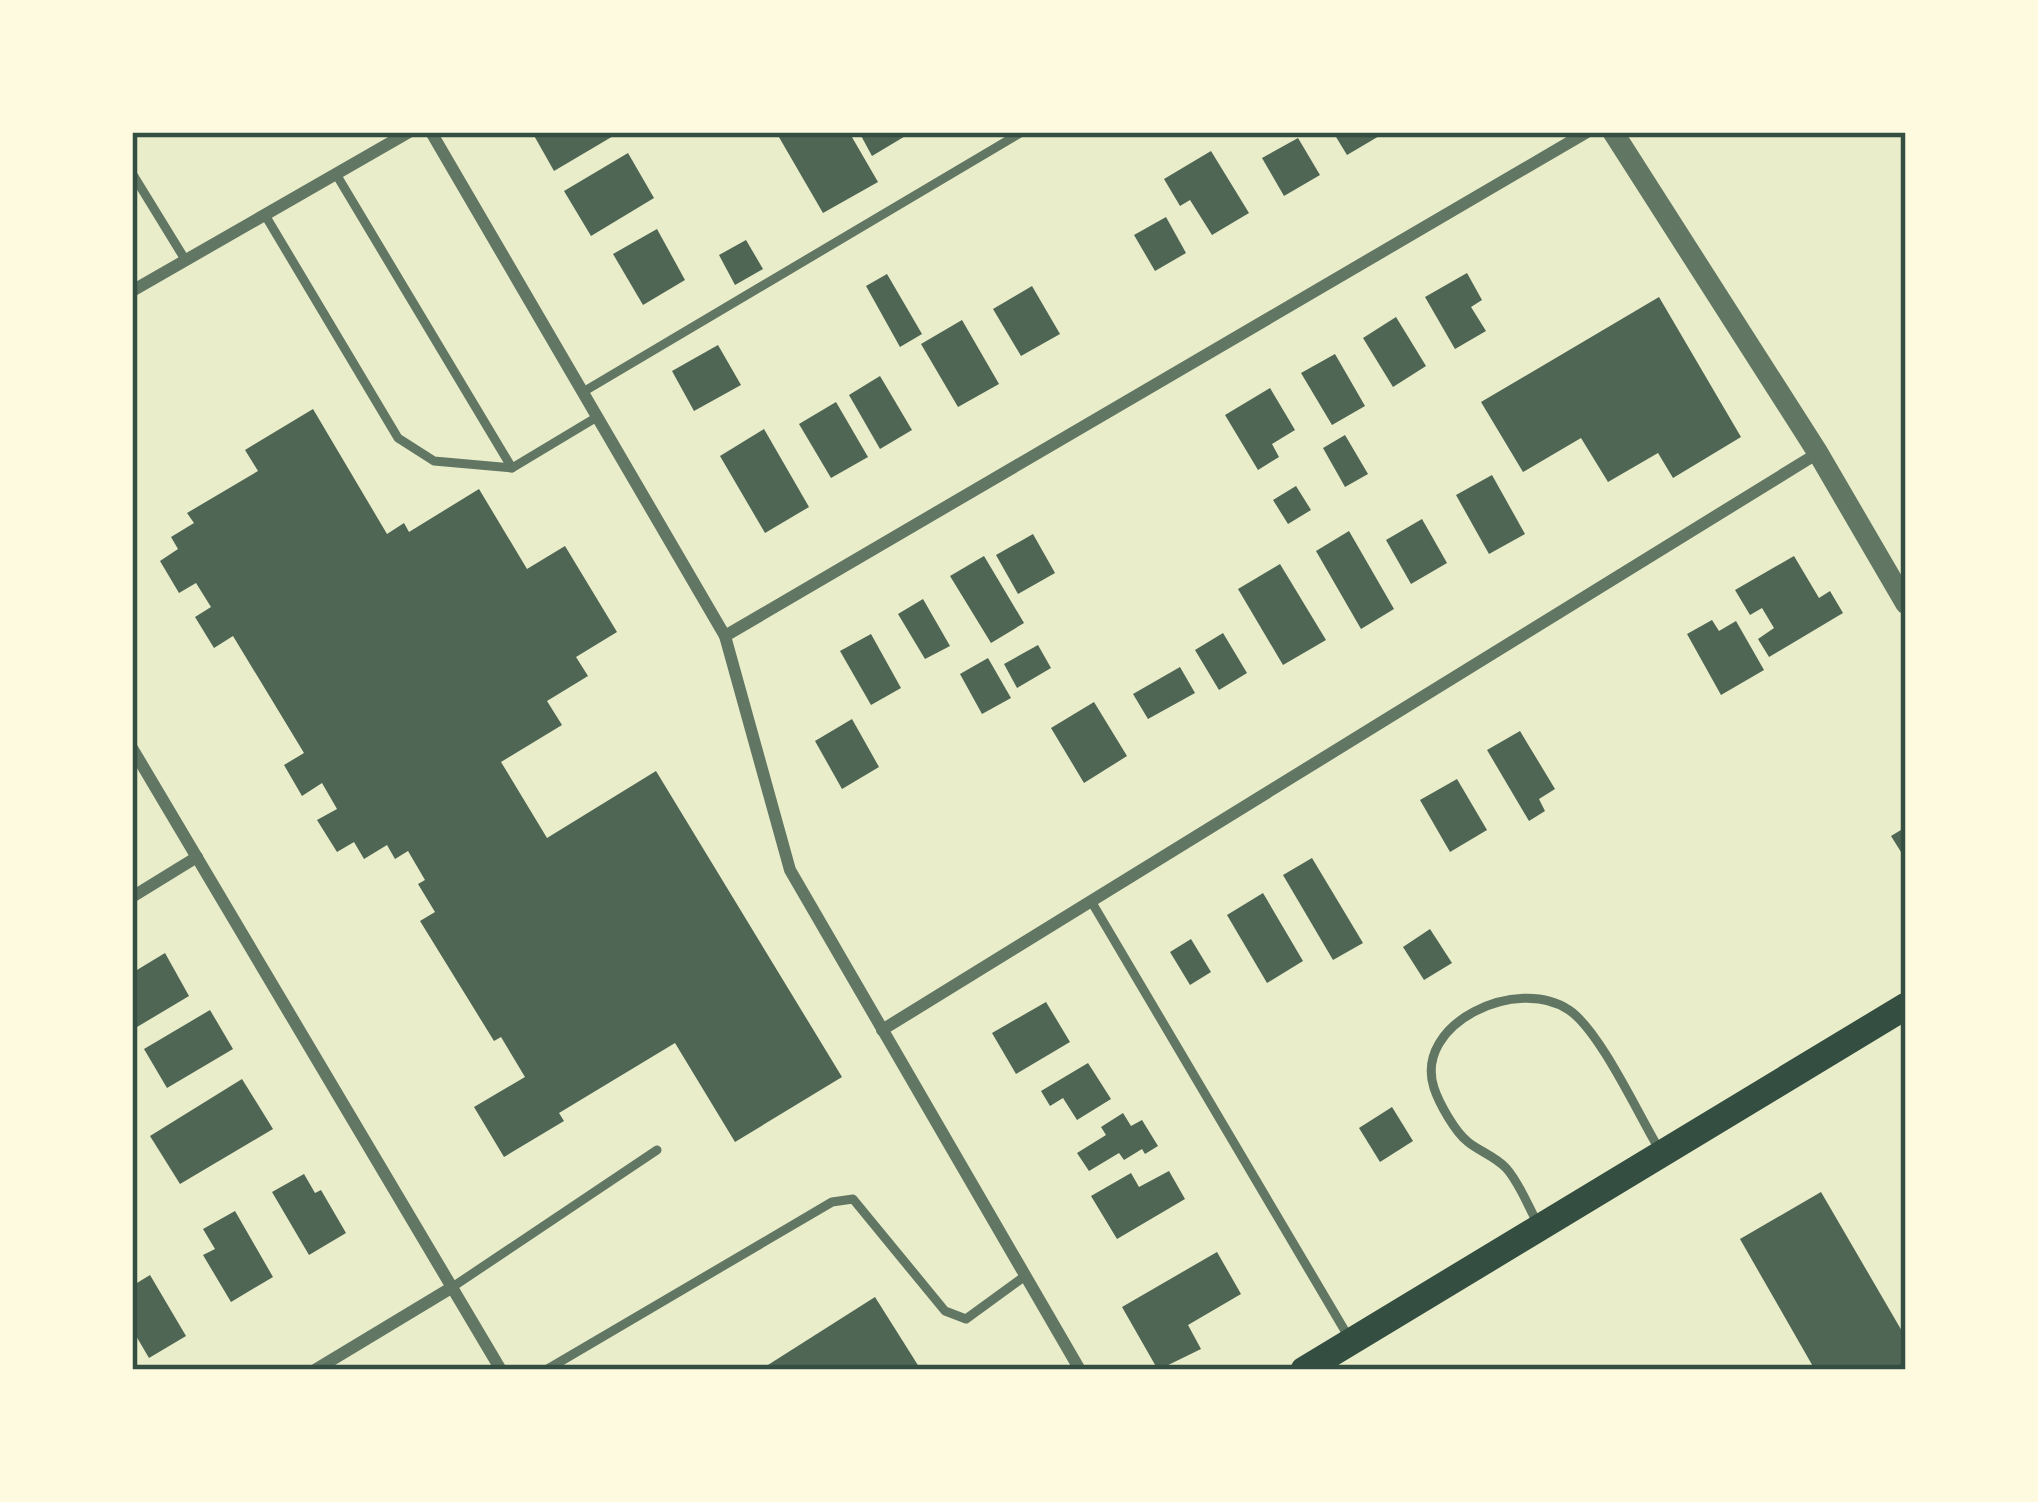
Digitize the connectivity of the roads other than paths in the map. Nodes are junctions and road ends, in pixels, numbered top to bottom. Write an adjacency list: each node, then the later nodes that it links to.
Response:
1 (409, 132): 7 (street)
2 (431, 132): 11 (street)
3 (1022, 132): 11 (lane)
4 (1587, 132): 16 (street)
5 (1613, 132): 13 (street)
6 (132, 172): 9 (lane)
7 (336, 174): 8 (street); 14 (lane)
8 (265, 215): 9 (street); 14 (lane)
9 (185, 261): 10 (street)
10 (132, 291)
11 (583, 392): 12 (street)
12 (597, 417): 14 (lane); 16 (street)
13 (1818, 453): 15 (street); 20 (street)
14 (512, 468)
15 (1906, 604)
16 (725, 636): 22 (street)
17 (132, 748): 18 (street)
18 (196, 857): 19 (street); 27 (street)
19 (132, 897)
20 (1091, 902): 22 (street); 28 (lane)
21 (1906, 1006): 24 (main road)
22 (882, 1030): 26 (street)
23 (657, 1150): 27 (lane)
24 (1661, 1154): 25 (main road); 25 (lane)
25 (1540, 1227): 28 (main road)
26 (1025, 1276): 31 (lane); 32 (street)
27 (451, 1288): 29 (street); 30 (street)
28 (1352, 1342): 33 (main road)
29 (315, 1370)
30 (501, 1370)
31 (546, 1370)
32 (1080, 1370)
33 (1304, 1370)

